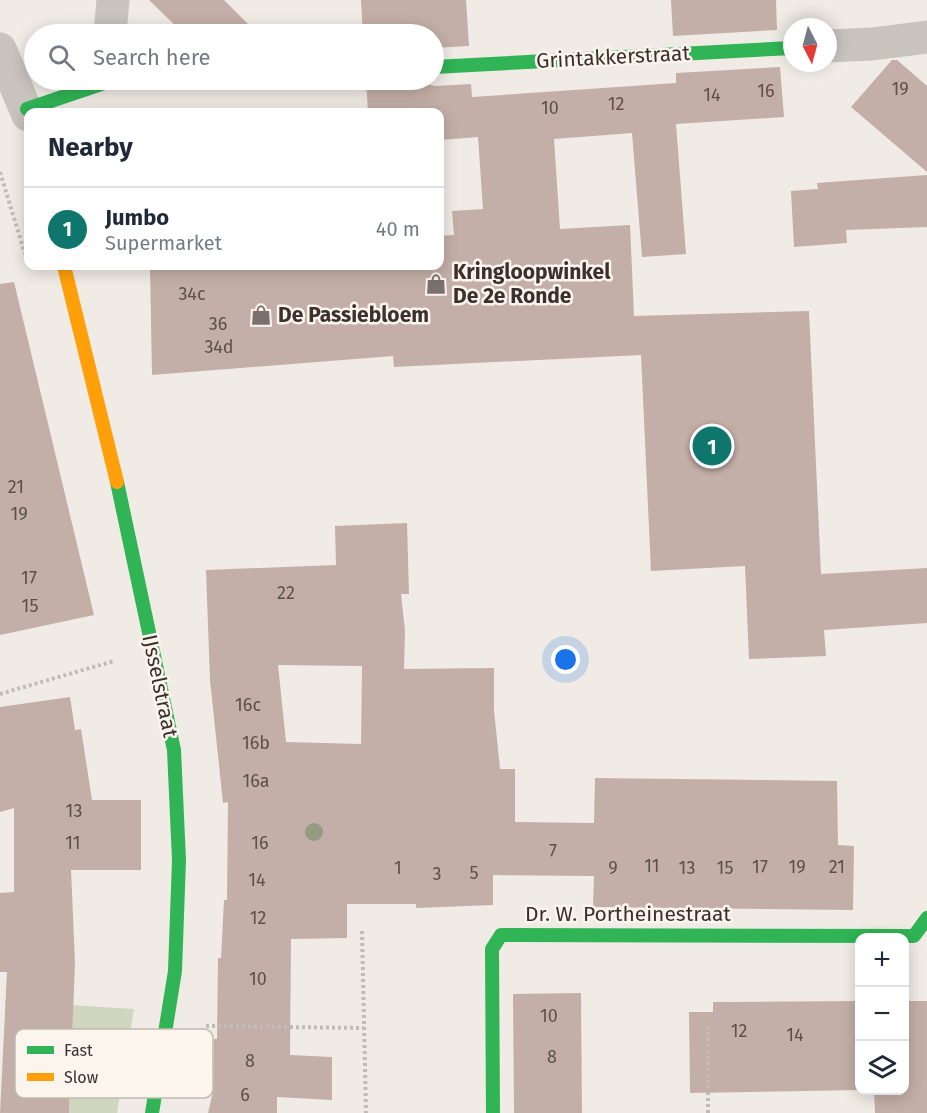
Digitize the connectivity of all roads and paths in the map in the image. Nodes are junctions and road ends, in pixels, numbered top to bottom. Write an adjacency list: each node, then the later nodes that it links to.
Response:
1 (113, 0): 2 (street)
2 (111, 24)
3 (927, 37): 4 (street)
4 (837, 46)
5 (783, 48): 7 (street, Grintakkerstraat)
6 (0, 49): 9 (street)
7 (444, 66)
8 (84, 90): 10 (street)
9 (26, 108)
10 (38, 108)
11 (65, 270): 17 (street, IJsselstraat)
12 (124, 658): 13 (path)
13 (0, 693)
14 (927, 918): 23 (street, Dr. W. Portheinestraat)
15 (362, 931): 18 (path)
16 (708, 1022): 24 (path)
17 (166, 1025): 18 (path); 19 (street, IJsselstraat)
18 (364, 1028): 22 (path)
19 (165, 1029)
20 (154, 1098): 21 (street, IJsselstraat)
21 (152, 1113)
22 (366, 1113)
23 (494, 1113)
24 (708, 1113)

